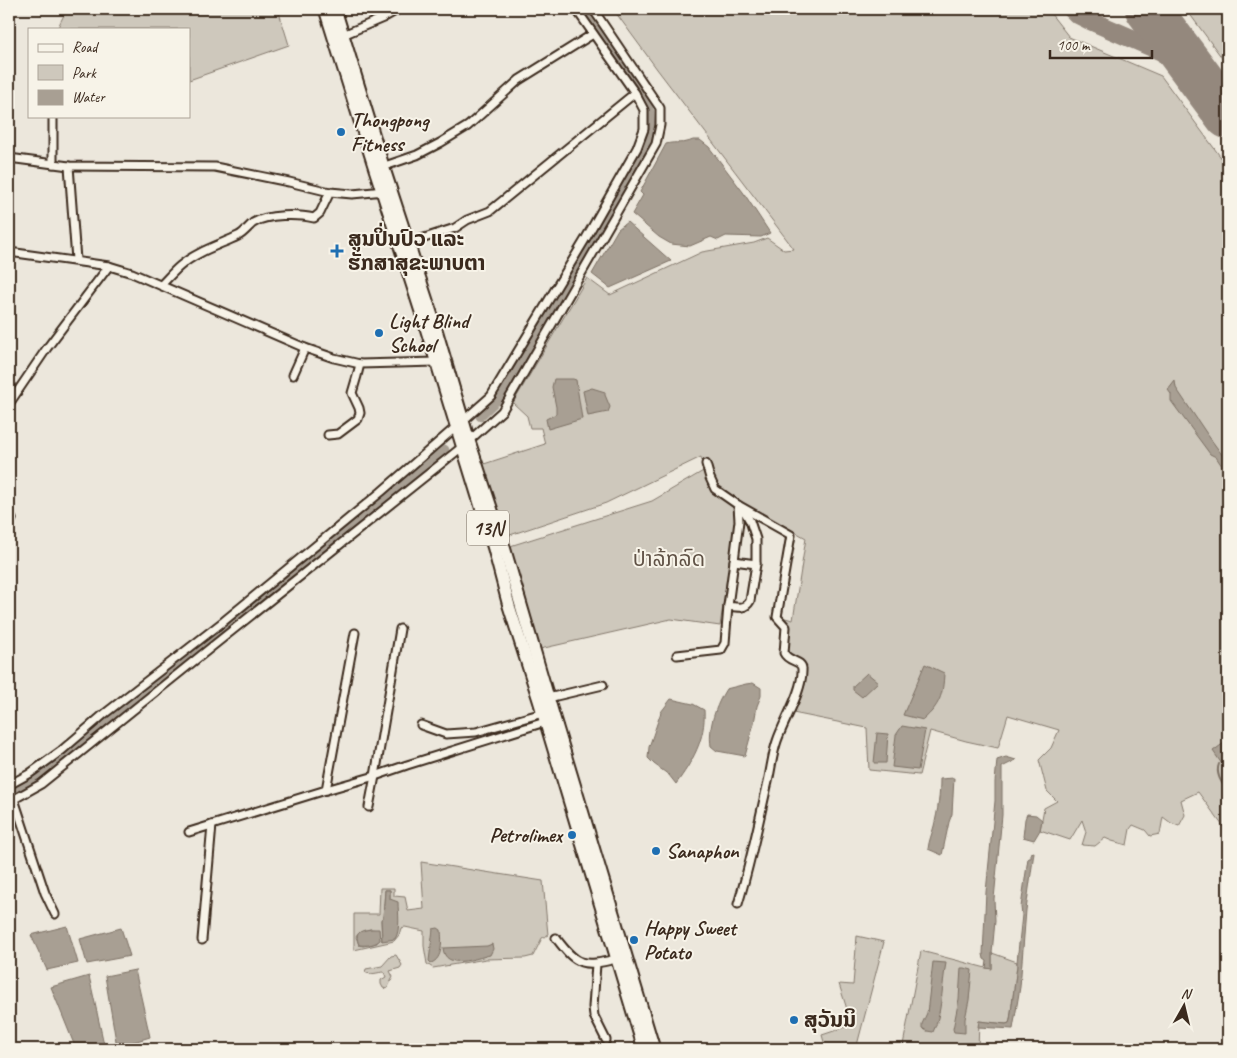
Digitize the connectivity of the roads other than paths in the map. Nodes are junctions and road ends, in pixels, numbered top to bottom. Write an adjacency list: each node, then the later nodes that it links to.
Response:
1 (325, 9): 13 (highway, 13N)
2 (335, 9): 7 (highway, 13N)
3 (399, 9): 7 (street)
4 (576, 9): 6 (street)
5 (593, 9): 28 (street)
6 (593, 34): 8 (street); 13 (street)
7 (343, 35): 13 (highway, 13N)
8 (635, 93): 16 (street); 26 (street)
9 (52, 118): 11 (street)
10 (9, 158): 11 (street)
11 (53, 164): 12 (street)
12 (69, 166): 15 (street); 18 (street)
13 (379, 168): 14 (highway, 13N)
14 (387, 191): 15 (street); 16 (highway, 13N); 22 (highway, 13N)
15 (330, 192): 20 (street)
16 (409, 242): 26 (highway, 13N)
17 (9, 252): 18 (street)
18 (76, 260): 19 (street)
19 (109, 266): 20 (street); 25 (street)
20 (161, 286): 21 (street)
21 (305, 348): 23 (street); 24 (street)
22 (436, 362): 23 (street); 26 (highway, 13N)
23 (360, 364): 27 (street)
24 (293, 375)
25 (9, 404)
26 (460, 424): 28 (highway, 13N); 42 (street)
27 (328, 435)
28 (466, 444): 38 (highway, 13N); 39 (highway, 13N); 44 (street)
29 (706, 464): 30 (street)
30 (741, 507): 31 (street); 32 (street); 48 (street)
31 (734, 561): 32 (street); 33 (street)
32 (756, 564): 33 (street)
33 (728, 606): 36 (street)
34 (400, 628): 41 (street)
35 (355, 633): 43 (street)
36 (678, 655)
37 (603, 685): 38 (street)
38 (548, 698): 56 (highway, 13N)
39 (544, 717): 40 (street); 41 (street); 52 (highway, 13N)
40 (421, 725)
41 (375, 776): 43 (street); 45 (street)
42 (9, 785)
43 (326, 790): 46 (street)
44 (11, 801): 49 (street)
45 (369, 807)
46 (212, 825): 47 (street); 51 (street)
47 (190, 832)
48 (738, 904)
49 (55, 914)
50 (556, 938): 53 (street)
51 (202, 940)
52 (616, 959): 53 (street); 55 (highway, 13N)
53 (596, 964): 54 (street)
54 (606, 1040)
55 (644, 1049)
56 (654, 1049)

